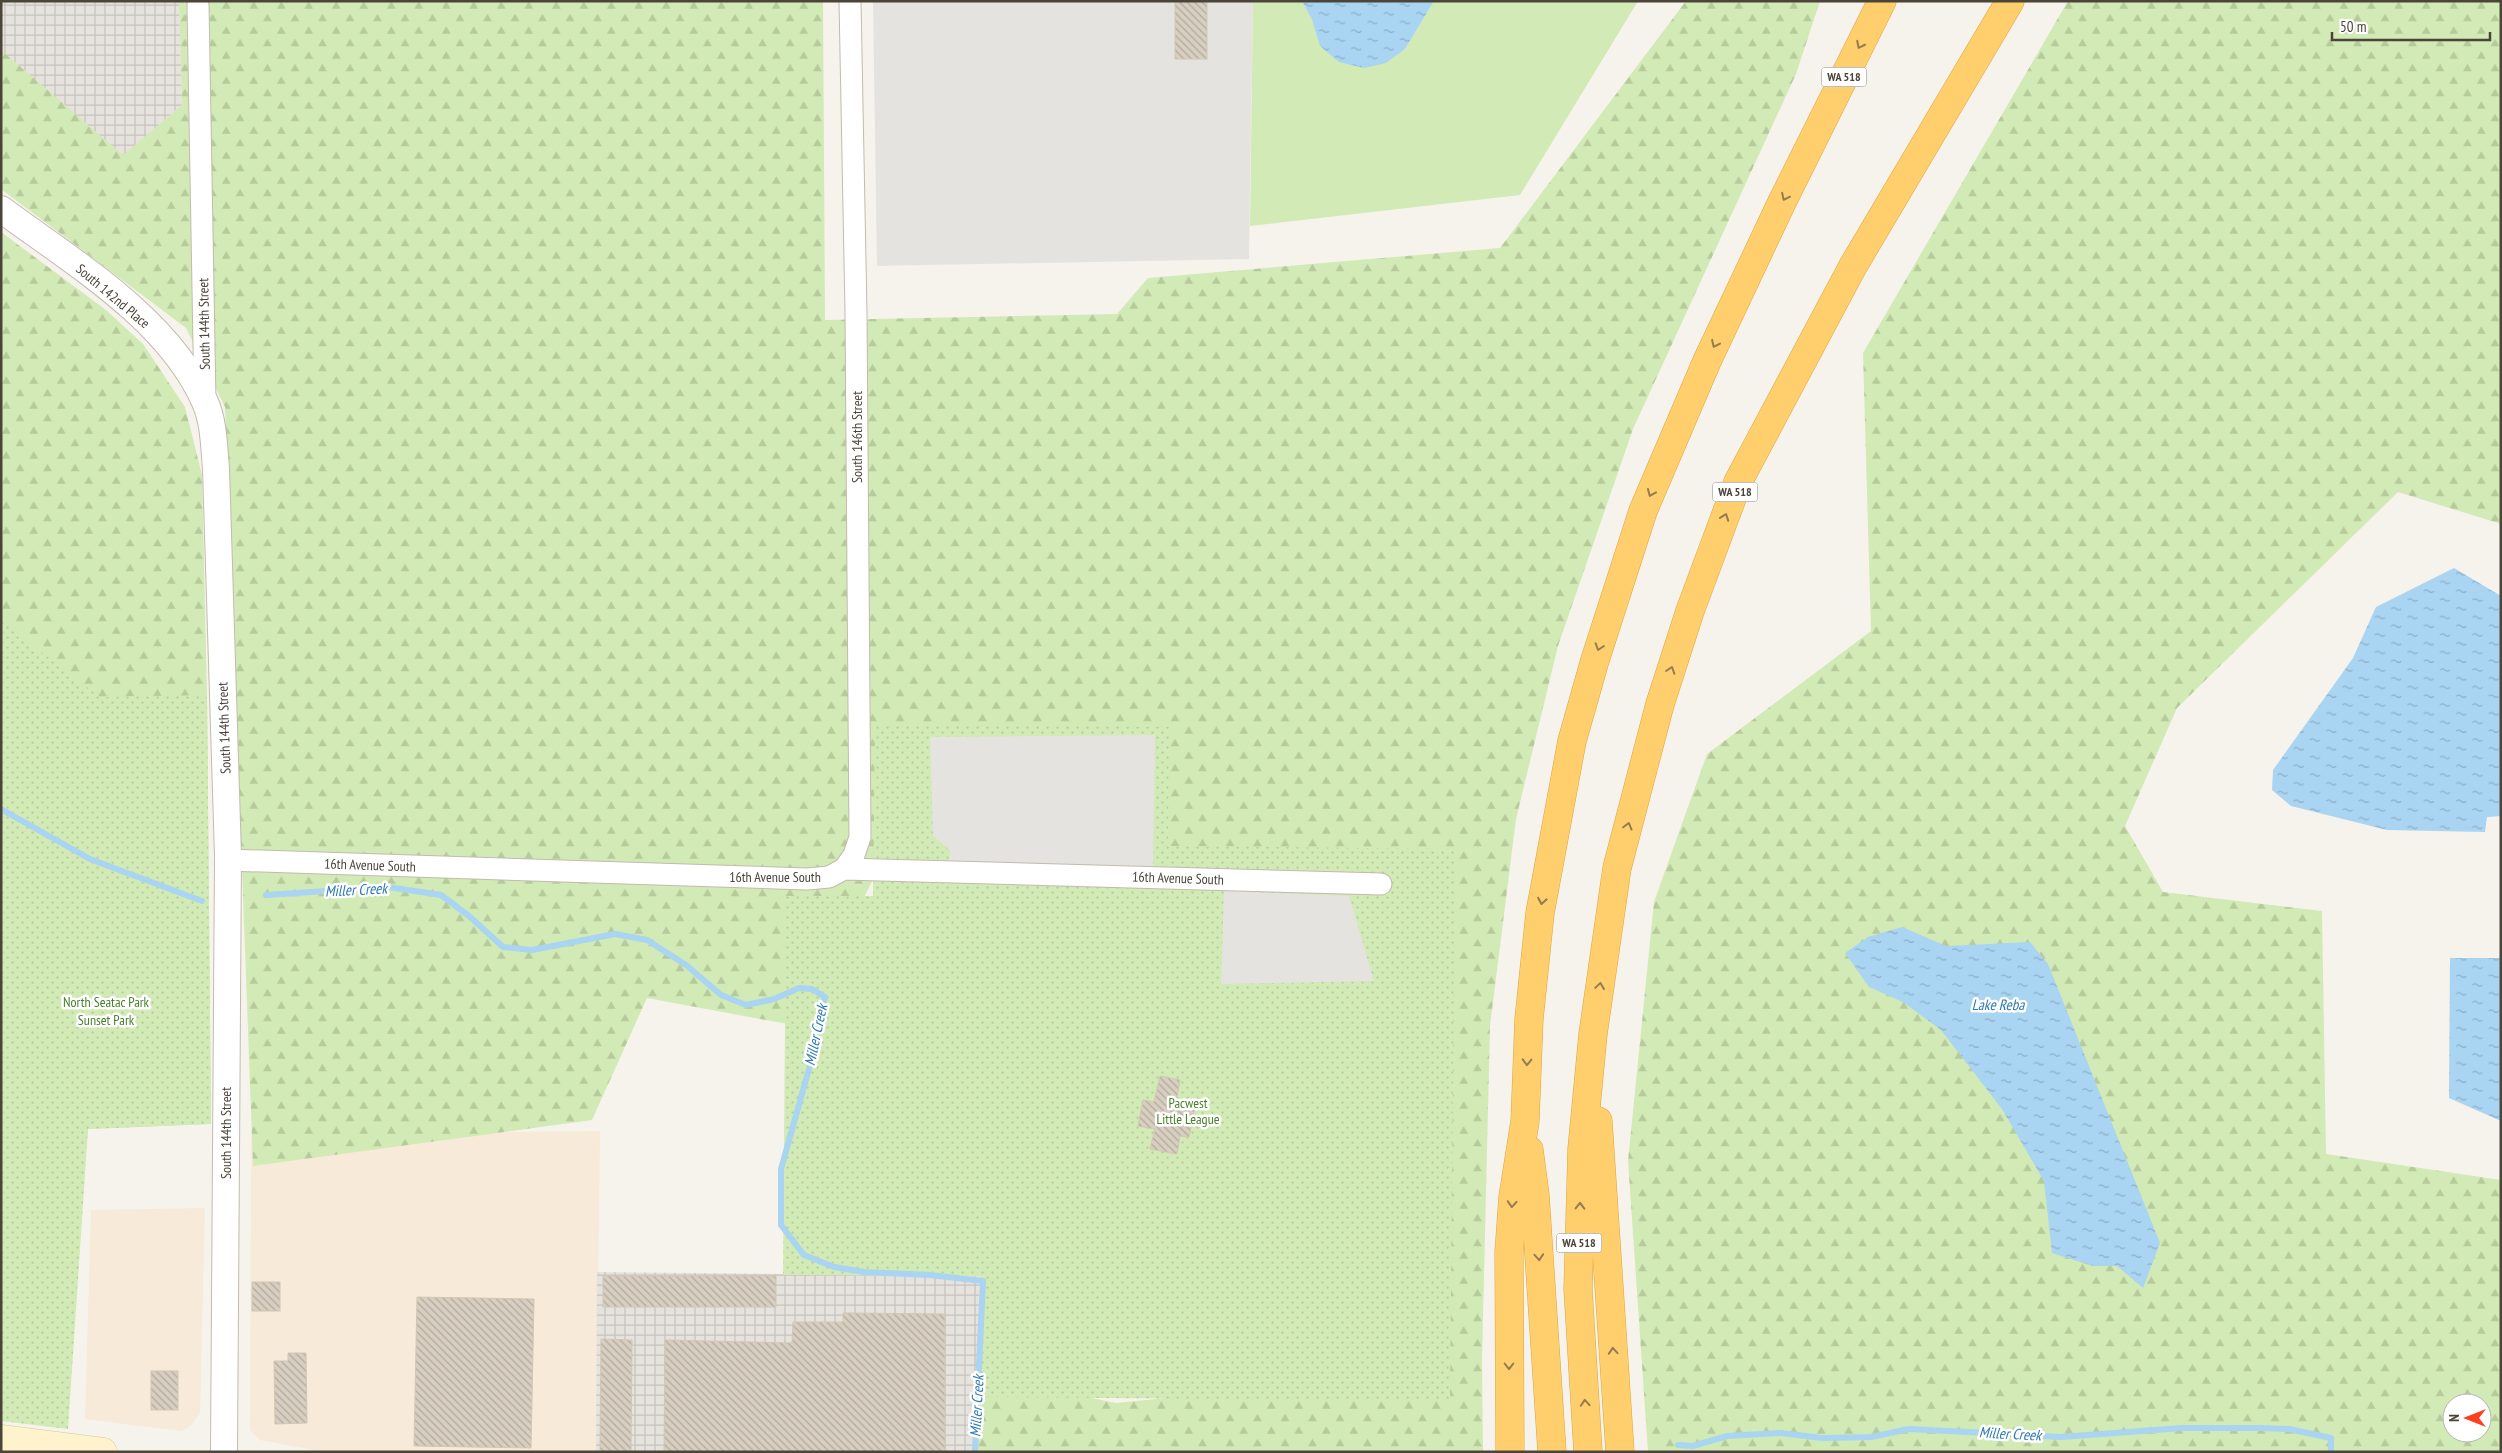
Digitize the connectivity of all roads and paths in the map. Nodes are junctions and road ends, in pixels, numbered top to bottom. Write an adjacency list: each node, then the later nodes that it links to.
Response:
1 (850, 1): 8 (street, South 146th Street)
2 (1882, 1): 11 (highway, WA 518, one-way to 11)
3 (2010, 1): 10 (highway, WA 518, one-way to 3)
4 (198, 5): 6 (street, South 144th Street)
5 (1, 209): 6 (street, South 142nd Place)
6 (205, 402): 7 (street, South 144th Street)
7 (228, 860): 8 (street, 16th Avenue South); 14 (street, South 144th Street)
8 (844, 869): 9 (street, 16th Avenue South)
9 (1380, 884)
10 (1593, 1034): 17 (highway, WA 518, one-way to 10); 18 (highway, one-way to 10)
11 (1525, 1121): 15 (highway, one-way to 15); 16 (highway, WA 518, one-way to 16)
12 (1, 1439): 13 (main road)
13 (103, 1452)
14 (224, 1452)
15 (1510, 1452)
16 (1552, 1452)
17 (1588, 1452)
18 (1620, 1452)

